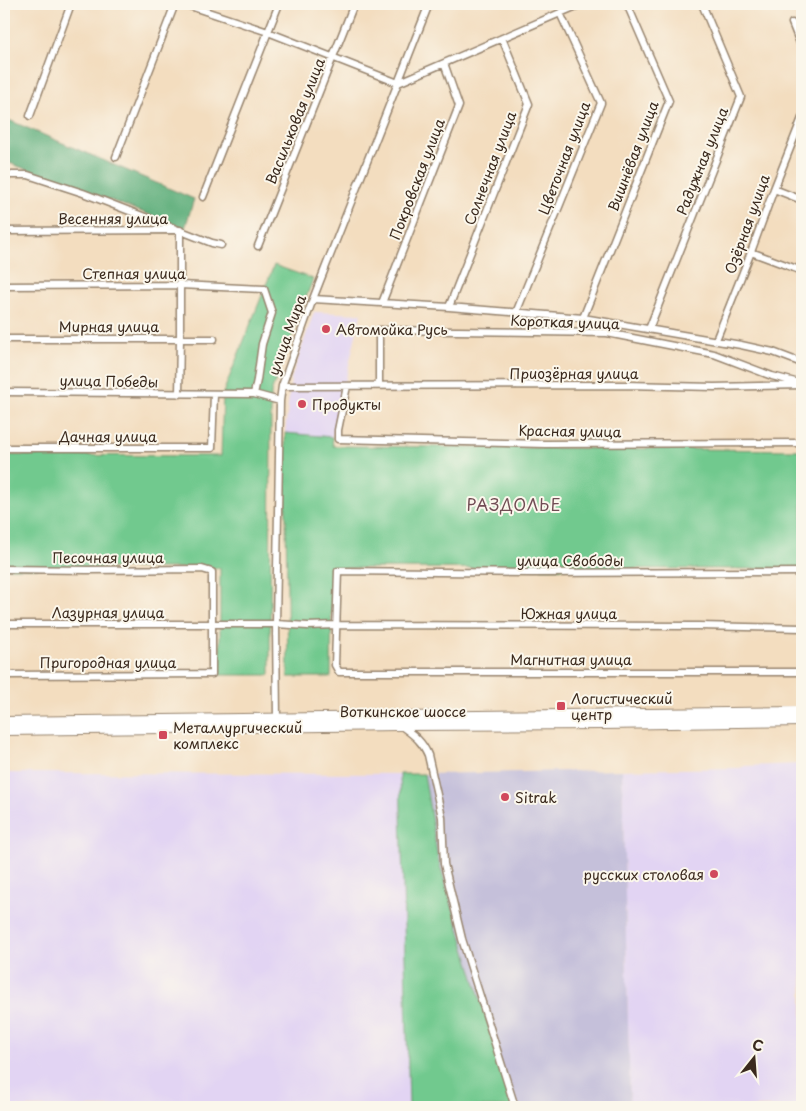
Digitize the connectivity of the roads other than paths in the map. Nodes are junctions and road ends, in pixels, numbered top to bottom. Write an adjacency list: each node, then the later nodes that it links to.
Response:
1 (71, 4): 18 (street)
2 (175, 4): 21 (street)
3 (184, 4): 12 (street)
4 (279, 4): 12 (street)
5 (354, 4): 15 (street, Васильковая улица)
6 (429, 4): 17 (street, улица Мира)
7 (581, 4): 10 (street)
8 (627, 4): 38 (street, Вишнёвая улица)
9 (702, 4): 39 (street, Радужная улица)
10 (560, 13): 13 (street); 37 (street, Цветочная улица)
11 (792, 23): 14 (street)
12 (268, 32): 15 (street); 24 (street)
13 (502, 38): 16 (street); 36 (street, Солнечная улица)
14 (802, 48)
15 (333, 58): 17 (street); 29 (street, Васильковая улица)
16 (444, 63): 17 (street); 35 (street, Покровская улица)
17 (398, 83): 34 (street, улица Мира)
18 (30, 116)
19 (802, 118): 20 (street, Озёрная улица)
20 (800, 126): 23 (street, Озёрная улица)
21 (116, 157)
22 (4, 175): 26 (street)
23 (774, 189): 25 (street); 30 (street, Озёрная улица)
24 (203, 197)
25 (802, 200)
26 (180, 230): 27 (street, Весенняя улица); 28 (street, Весенняя улица); 32 (street)
27 (4, 231)
28 (220, 244)
29 (258, 246)
30 (751, 252): 31 (street); 43 (street, Озёрная улица)
31 (802, 271)
32 (180, 285): 33 (street, Степная улица); 41 (street); 52 (street, Степная улица)
33 (4, 286)
34 (313, 299): 35 (street); 47 (street, улица Мира)
35 (382, 303): 36 (street)
36 (449, 307): 37 (street)
37 (516, 313): 38 (street)
38 (583, 318): 39 (street)
39 (649, 329): 43 (street)
40 (4, 338): 41 (street, Мирная улица)
41 (180, 339): 42 (street, Мирная улица); 50 (street)
42 (214, 339)
43 (716, 340): 44 (street)
44 (802, 363)
45 (379, 385): 46 (street, Приозёрная улица); 46 (street, Короткая улица); 48 (street, Приозёрная улица)
46 (802, 385)
47 (282, 386): 48 (street, Приозёрная улица); 53 (street, улица Мира)
48 (347, 386): 54 (street, Красная улица)
49 (4, 392): 50 (street, улица Победы)
50 (179, 394): 51 (street, улица Победы)
51 (214, 394): 52 (street, улица Победы); 55 (street, Дачная улица)
52 (254, 394): 53 (street, улица Победы)
53 (280, 401): 59 (street, улица Мира)
54 (802, 444)
55 (4, 448)
56 (4, 569): 60 (street, Песочная улица)
57 (802, 572): 61 (street, улица Свободы)
58 (4, 624): 60 (street, Лазурная улица)
59 (276, 624): 60 (street, Лазурная улица); 61 (street, Южная улица); 68 (street, улица Мира)
60 (211, 625): 64 (street, Пригородная улица)
61 (336, 625): 62 (street, Южная улица); 63 (street, Магнитная улица)
62 (802, 628)
63 (802, 672)
64 (4, 675)
65 (802, 712): 68 (main road, Воткинское шоссе)
66 (802, 721): 69 (main road, Воткинское шоссе)
67 (4, 722): 68 (main road, Воткинское шоссе)
68 (277, 722): 69 (main road, Воткинское шоссе); 70 (main road, Воткинское шоссе)
69 (399, 724): 71 (street)
70 (4, 730)
71 (516, 1107)

